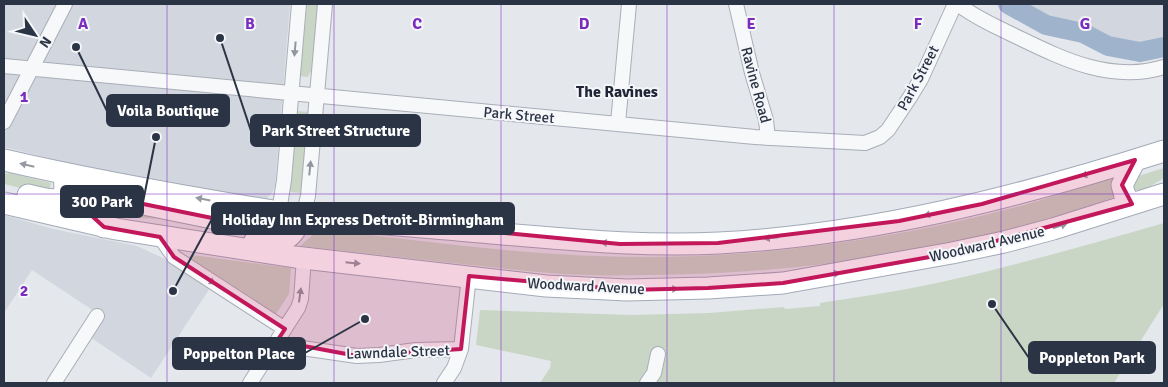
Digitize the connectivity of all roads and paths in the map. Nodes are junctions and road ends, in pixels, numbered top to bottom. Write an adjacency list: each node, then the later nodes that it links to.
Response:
1 (65, 4): 9 (street)
2 (299, 4): 10 (street, one-way to 10)
3 (325, 4): 11 (street)
4 (628, 4): 13 (street)
5 (736, 4): 14 (street, Ravine Road)
6 (956, 4): 8 (street); 14 (street, Park Street)
7 (4, 66): 9 (street, Park Street)
8 (1164, 67)
9 (31, 69): 10 (street, Park Street); 12 (street)
10 (291, 93): 11 (street, Park Street); 24 (street)
11 (318, 96): 13 (street, Park Street); 25 (street, one-way to 11)
12 (4, 122)
13 (618, 124): 14 (street, Park Street)
14 (768, 138)
15 (1164, 151): 17 (main road)
16 (4, 160): 18 (main road, one-way to 16)
17 (1135, 160): 22 (main road); 25 (main road, one-way to 25)
18 (63, 173): 19 (main road); 23 (main road, one-way to 18)
19 (4, 189)
20 (1164, 194): 22 (main road, Woodward Avenue)
21 (4, 203): 26 (main road, Woodward Avenue)
22 (1132, 204): 29 (main road, Woodward Avenue, one-way to 22)
23 (255, 209): 24 (main road); 26 (main road)
24 (279, 212): 25 (main road)
25 (303, 216): 27 (main road)
26 (104, 227): 27 (main road, Woodward Avenue)
27 (151, 235): 28 (main road, Woodward Avenue); 31 (street, one-way to 31)
28 (304, 258): 29 (main road, Woodward Avenue, one-way to 29); 31 (street, one-way to 28)
29 (469, 276): 33 (street)
30 (97, 316): 35 (street)
31 (285, 329): 32 (street)
32 (277, 341): 33 (street, Lawndale Street); 36 (street)
33 (461, 349): 37 (street)
34 (658, 354): 38 (street)
35 (54, 383)
36 (250, 383)
37 (444, 383)
38 (647, 383)

